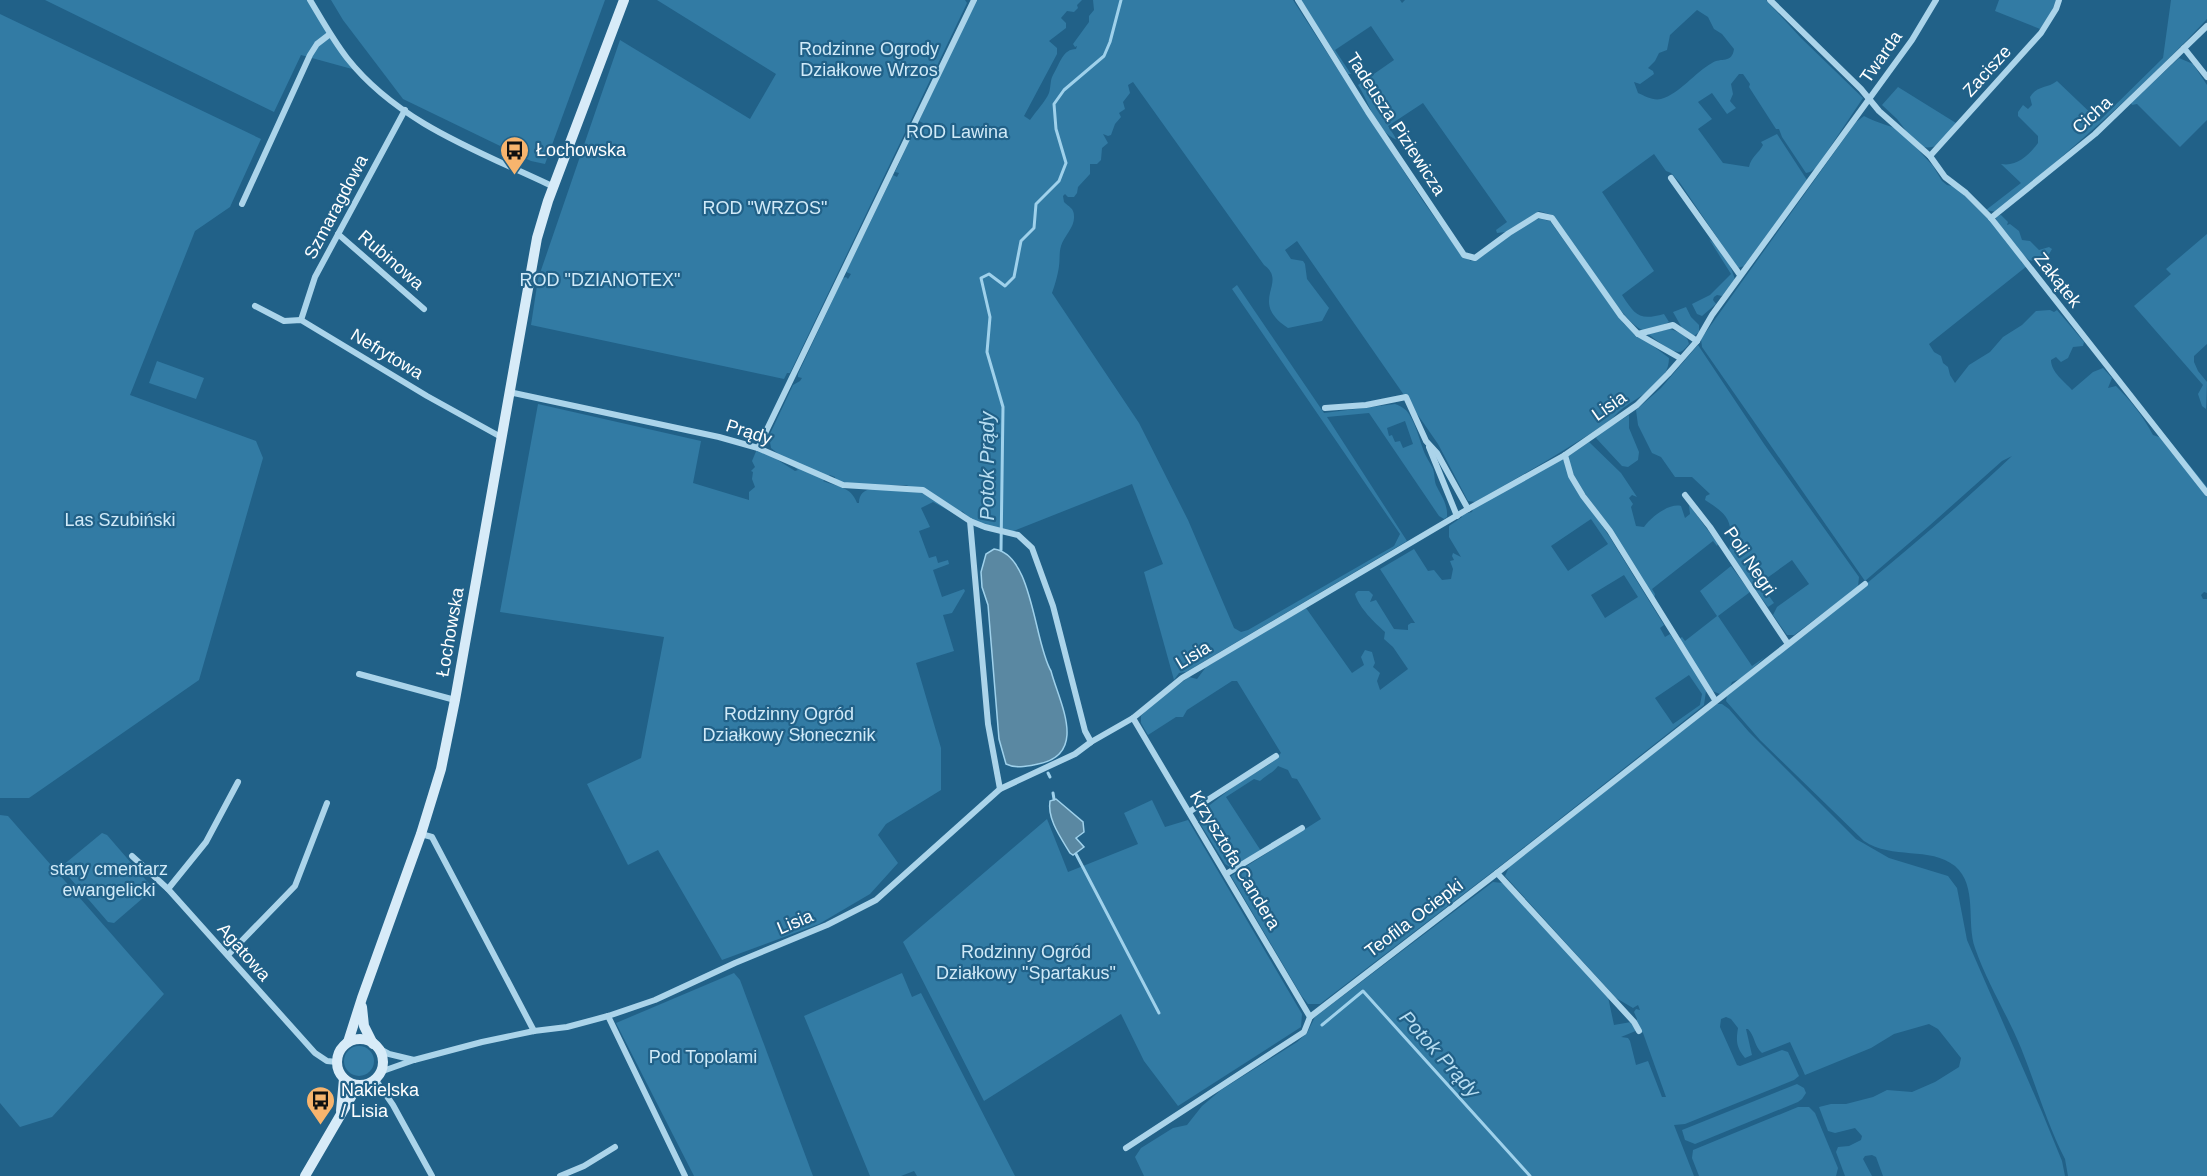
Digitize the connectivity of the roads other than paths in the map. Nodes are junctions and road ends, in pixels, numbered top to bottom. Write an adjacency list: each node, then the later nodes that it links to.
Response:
1 (310, 0): 9 (street)
2 (624, 0): 16 (main road, Łochowska)
3 (974, 0): 31 (street)
4 (1298, 0): 24 (street, Tadeusza Piziewicza)
5 (1770, 0): 12 (street, Zakątek)
6 (1936, 0): 12 (street, Twarda)
7 (2059, 0): 14 (street, Zacisze)
8 (2207, 26): 10 (street, Cicha)
9 (330, 34): 13 (street); 17 (street)
10 (2184, 48): 11 (street); 18 (street, Cicha)
11 (2207, 77)
12 (1869, 100): 14 (street, Zakątek); 20 (street, Lisia)
13 (405, 110): 16 (street); 19 (street, Szmaragdowa)
14 (1930, 156): 18 (street, Zakątek)
15 (1671, 178): 20 (street)
16 (554, 187): 27 (main road, Łochowska)
17 (243, 204)
18 (1991, 218): 33 (street, Zakątek)
19 (338, 234): 22 (street, Rubinowa); 23 (street, Szmaragdowa)
20 (1740, 275): 25 (street, Lisia)
21 (255, 306): 23 (street, Nefrytowa)
22 (424, 309)
23 (301, 320): 29 (street, Nefrytowa)
24 (1638, 334): 25 (street); 26 (street)
25 (1697, 341): 26 (street, Lisia)
26 (1680, 358): 32 (street, Lisia)
27 (509, 392): 29 (main road, Łochowska); 31 (street, Prądy)
28 (1325, 408): 30 (street)
29 (501, 437): 41 (main road, Łochowska)
30 (1426, 441): 35 (street); 36 (street)
31 (758, 448): 37 (street, Prądy)
32 (1564, 455): 35 (street, Lisia); 42 (street)
33 (2207, 494)
34 (1685, 495): 39 (street, Poli Negri)
35 (1468, 509): 36 (street, Lisia)
36 (1457, 516): 43 (street, Lisia)
37 (970, 521): 44 (street, Prądy); 47 (street)
38 (1865, 584): 39 (street, Teofila Ociepki)
39 (1788, 644): 42 (street, Teofila Ociepki)
40 (359, 674): 41 (street)
41 (455, 700): 51 (main road, Łochowska)
42 (1715, 700): 53 (street, Teofila Ociepki)
43 (1133, 718): 44 (street, Lisia); 49 (street, Krzysztofa Candera)
44 (1091, 742): 47 (street, Lisia)
45 (1276, 756): 49 (street)
46 (238, 782): 55 (street)
47 (1000, 789): 58 (street, Lisia)
48 (327, 803): 56 (street)
49 (1189, 812): 54 (street, Krzysztofa Candera)
50 (1302, 828): 54 (street)
51 (421, 834): 57 (main road, Łochowska); 60 (street)
52 (132, 856): 55 (street, Agatowa)
53 (1497, 873): 59 (street, Teofila Ociepki); 61 (street)
54 (1226, 874): 59 (street, Krzysztofa Candera)
55 (168, 889): 56 (street, Agatowa)
56 (228, 955): 65 (street, Agatowa)
57 (362, 998): 62 (main road, Łochowska); 63 (main road, Łochowska)
58 (608, 1016): 60 (street, Lisia); 75 (street)
59 (1310, 1017): 71 (street, Teofila Ociepki)
60 (534, 1031): 64 (street, Lisia)
61 (1639, 1031)
62 (348, 1042): 63 (main road); 65 (main road)
63 (375, 1046): 64 (street); 66 (main road)
64 (414, 1060): 66 (street, Lisia)
65 (337, 1062): 67 (main road)
66 (378, 1076): 68 (main road); 73 (street)
67 (344, 1079): 68 (main road); 69 (main road)
68 (358, 1085): 69 (main road)
69 (340, 1118): 72 (main road)
70 (615, 1147): 74 (street)
71 (1126, 1148)
72 (305, 1176)
73 (432, 1176)
74 (560, 1176)
75 (685, 1176)

